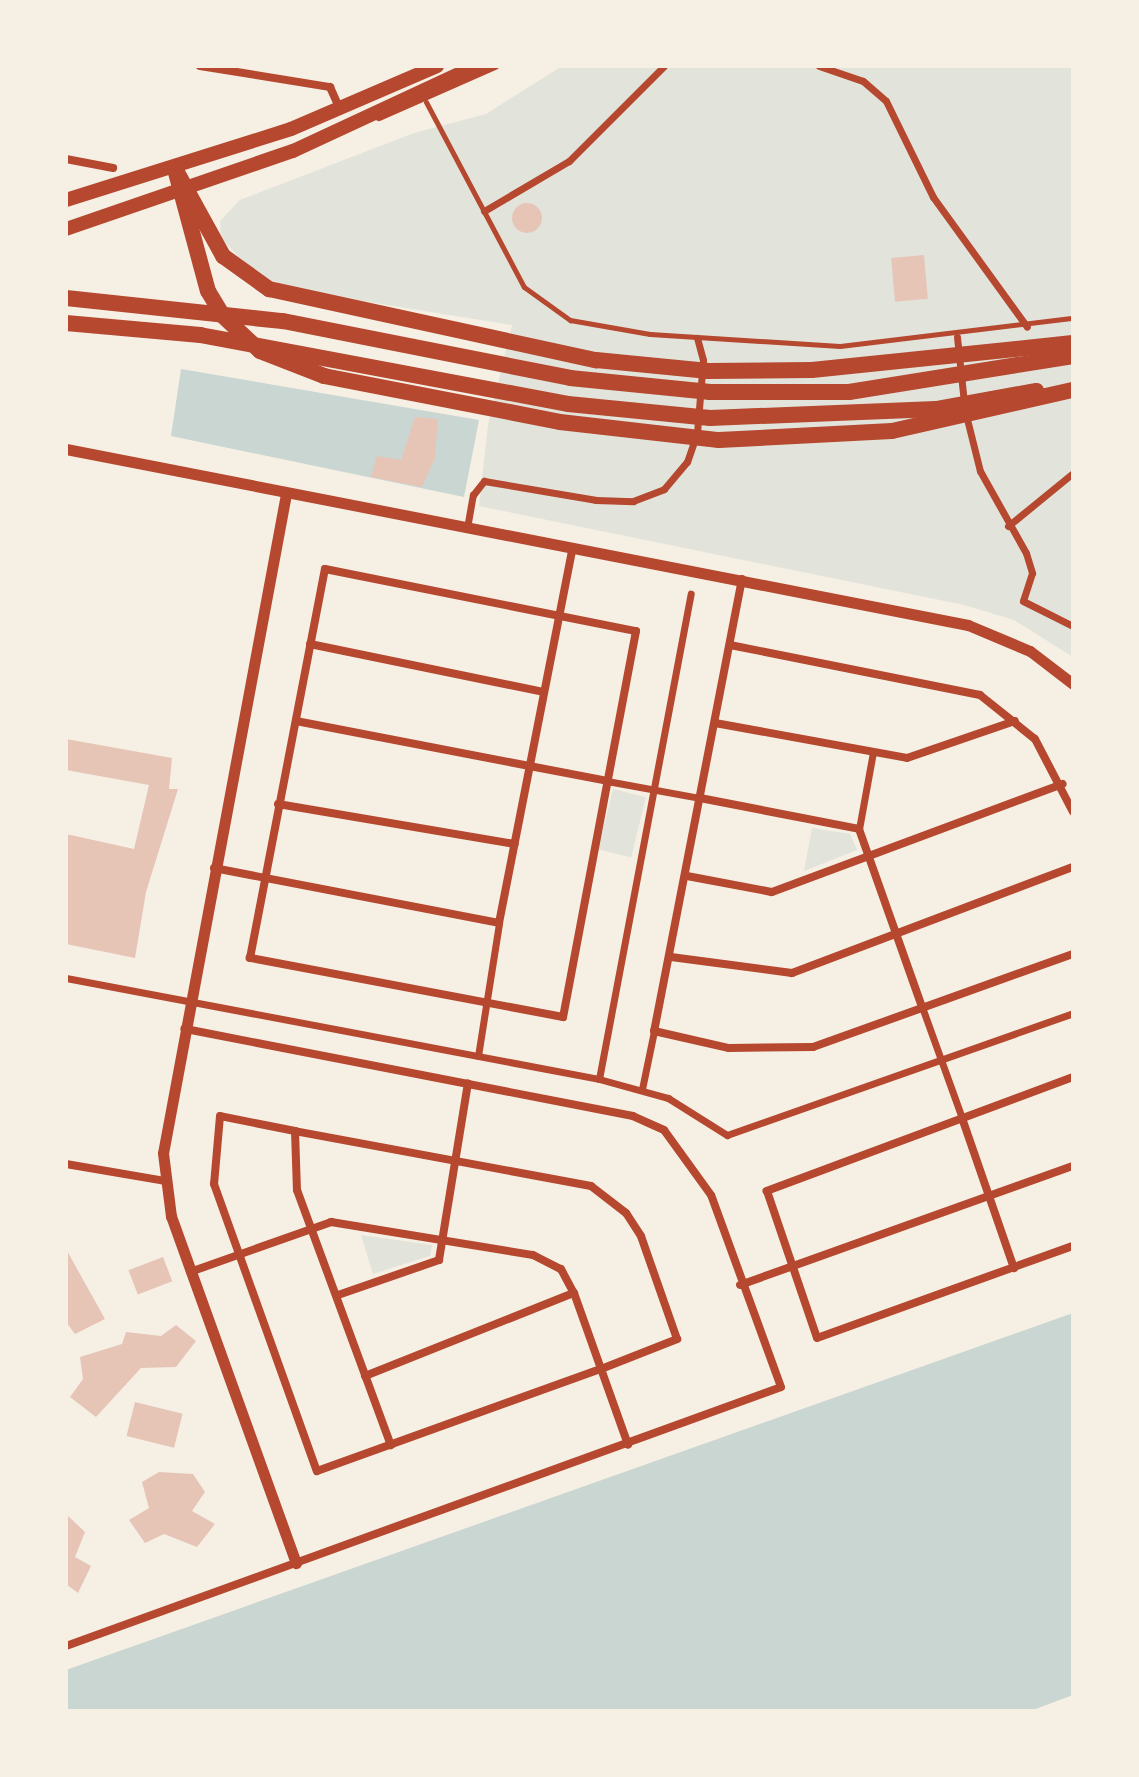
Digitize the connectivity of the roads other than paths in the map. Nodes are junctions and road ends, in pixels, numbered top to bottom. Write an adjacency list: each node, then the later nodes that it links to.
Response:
1 (200, 66): 8 (street)
2 (437, 66): 8 (main road)
3 (476, 66): 9 (main road)
4 (495, 66): 7 (street)
5 (664, 66): 15 (street)
6 (819, 66): 20 (street)
7 (426, 102): 9 (street); 15 (lane)
8 (340, 110): 12 (main road)
9 (349, 127): 13 (main road)
10 (66, 159): 11 (street)
11 (113, 168)
12 (175, 169): 13 (highway); 14 (main road)
13 (184, 193): 16 (main road); 23 (highway); 26 (highway)
14 (66, 200)
15 (484, 211): 22 (lane)
16 (66, 229)
17 (66, 298): 24 (highway)
18 (1073, 318): 20 (lane)
19 (66, 323): 25 (highway)
20 (1027, 327): 21 (lane)
21 (957, 337): 22 (lane); 30 (street)
22 (697, 338): 31 (street)
23 (1073, 343)
24 (1073, 356)
25 (1073, 382)
26 (1073, 390)
27 (66, 449): 29 (street)
28 (1073, 473): 30 (street)
29 (286, 494): 31 (street); 56 (street)
30 (1008, 526): 36 (street)
31 (467, 528): 32 (street)
32 (573, 547): 33 (street); 35 (street)
33 (742, 579): 38 (street); 39 (street)
34 (691, 594): 48 (street)
35 (559, 614): 37 (street); 40 (street); 46 (street)
36 (1073, 626)
37 (310, 644): 40 (street); 41 (street)
38 (730, 645): 42 (street); 43 (street)
39 (1073, 684)
40 (543, 692): 45 (street)
41 (296, 721): 45 (street); 50 (street)
42 (1015, 721): 44 (street); 47 (street)
43 (715, 723): 44 (street); 49 (street)
44 (873, 752): 52 (street)
45 (529, 766): 46 (street); 53 (street)
46 (607, 781): 48 (street); 65 (street)
47 (1063, 784): 51 (street); 54 (street)
48 (654, 790): 49 (street); 73 (street)
49 (700, 798): 52 (street); 57 (street)
50 (278, 804): 53 (street); 58 (street)
51 (1073, 812)
52 (859, 829): 54 (street)
53 (515, 844): 59 (street)
54 (869, 856): 57 (street); 60 (street)
55 (1073, 867): 60 (street)
56 (214, 868): 58 (street); 64 (street)
57 (687, 876): 62 (street)
58 (264, 879): 59 (street); 65 (street)
59 (499, 923): 65 (street)
60 (894, 931): 62 (street); 66 (street)
61 (1073, 954): 66 (street)
62 (671, 957): 69 (street)
63 (66, 978): 64 (street)
64 (189, 1003): 68 (street); 70 (street)
65 (488, 1003): 70 (street)
66 (922, 1007): 69 (street); 71 (street)
67 (1073, 1013): 71 (street)
68 (183, 1029): 74 (street); 81 (street)
69 (654, 1031): 75 (street)
70 (478, 1056): 73 (street)
71 (941, 1060): 75 (street); 76 (street)
72 (1073, 1077): 76 (street)
73 (599, 1079): 75 (street)
74 (468, 1083): 78 (street); 90 (street)
75 (642, 1089)
76 (962, 1118): 82 (street); 87 (street)
77 (295, 1131): 78 (street); 83 (street); 86 (street)
78 (456, 1162): 84 (street); 93 (street)
79 (66, 1164): 81 (street)
80 (1073, 1166): 82 (street)
81 (165, 1181): 89 (street)
82 (988, 1197): 87 (street); 88 (street)
83 (312, 1226): 84 (street); 86 (street); 92 (street)
84 (442, 1238): 91 (street); 92 (street)
85 (1073, 1246): 88 (street)
86 (236, 1252): 89 (street); 95 (street)
87 (792, 1266): 88 (street); 90 (street)
88 (1014, 1268)
89 (190, 1272): 97 (street)
90 (740, 1285): 96 (street)
91 (574, 1293): 93 (street); 94 (street)
92 (338, 1295): 94 (street)
93 (601, 1369): 95 (street); 96 (street)
94 (365, 1376): 95 (street)
95 (391, 1445)
96 (628, 1445): 97 (street)
97 (296, 1563): 98 (street)
98 (66, 1646)

